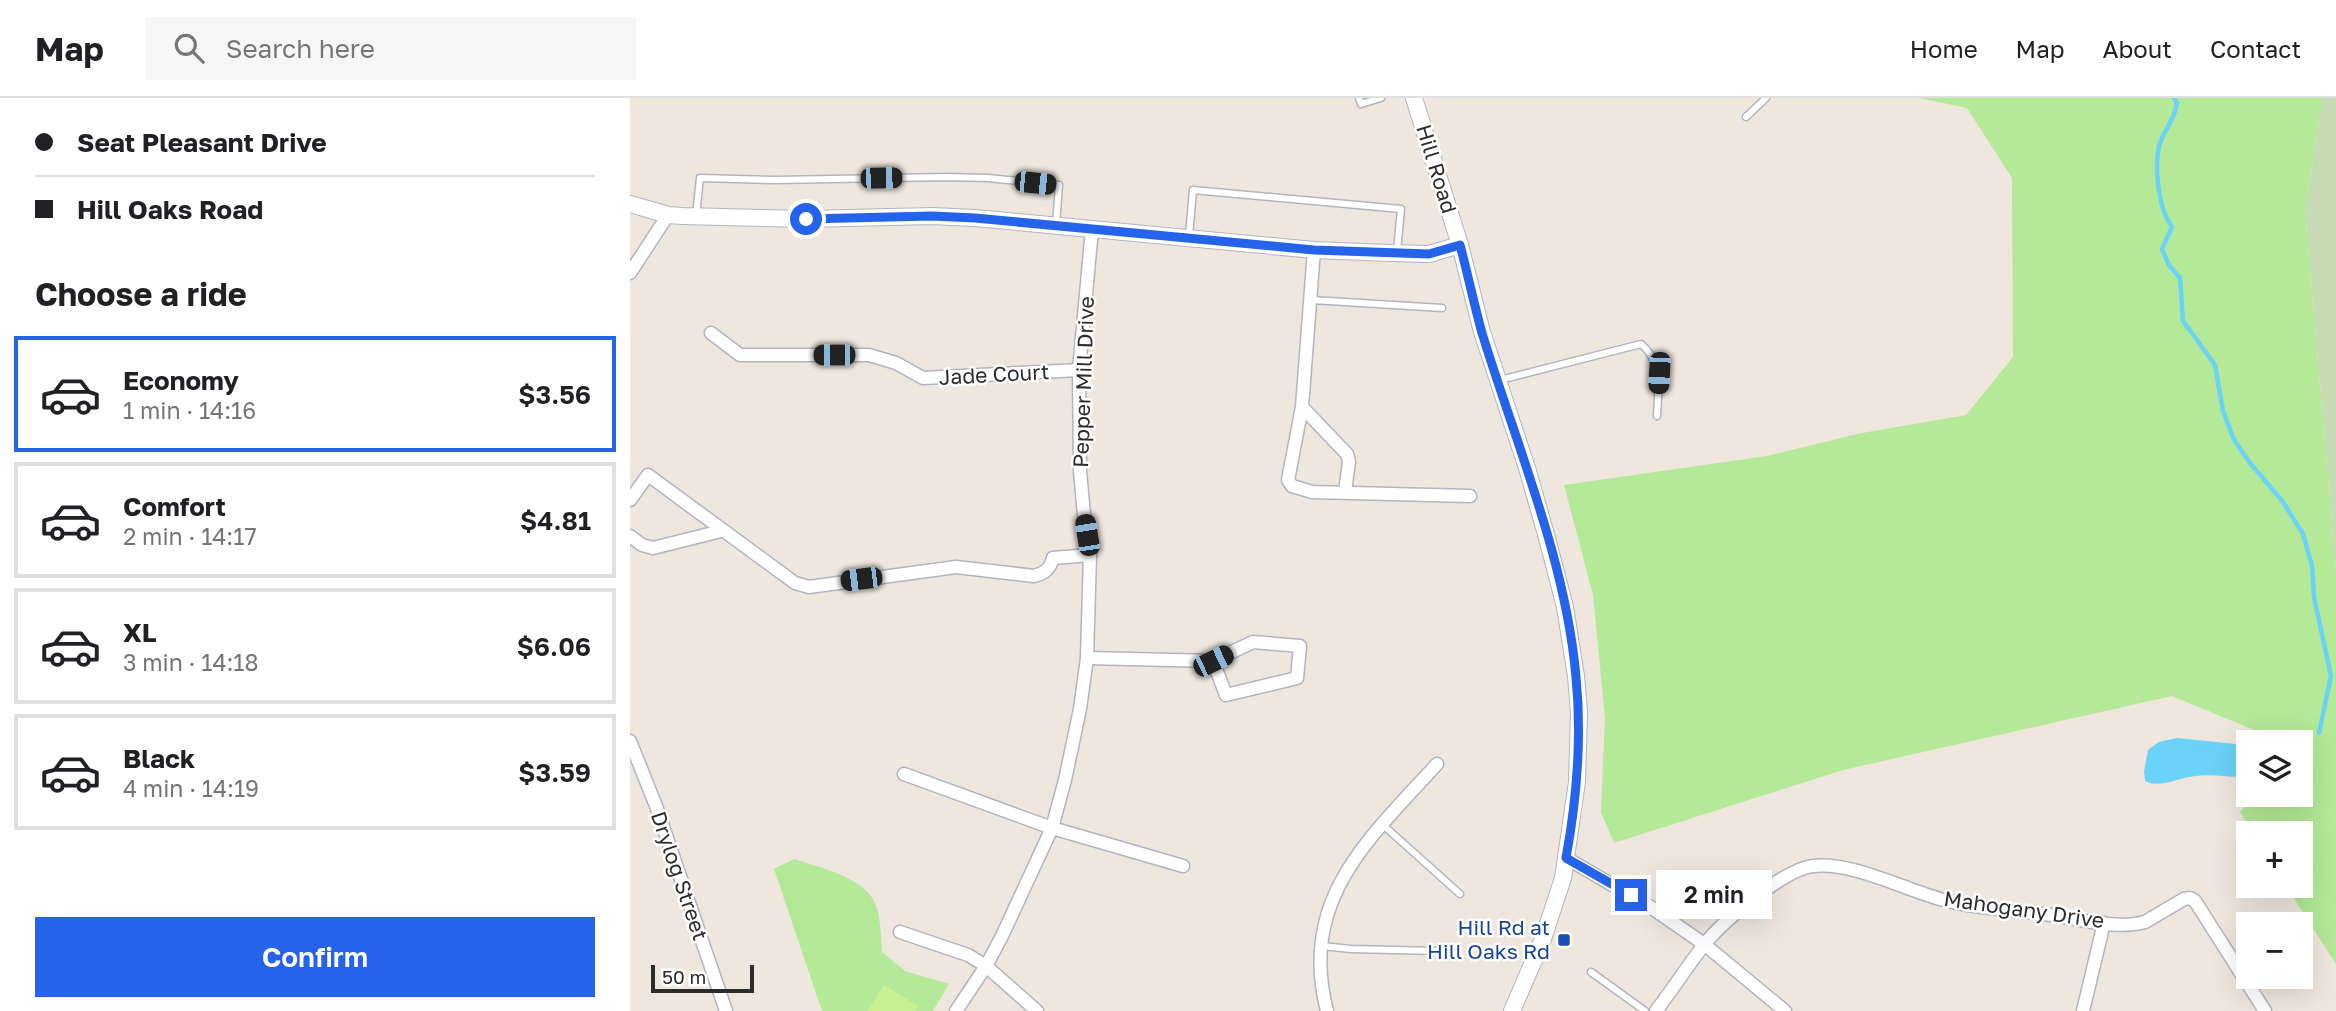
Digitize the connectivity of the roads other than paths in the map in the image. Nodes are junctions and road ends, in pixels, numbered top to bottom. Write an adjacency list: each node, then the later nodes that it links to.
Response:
1 (1359, 98): 2 (lane)
2 (1381, 98)
3 (1414, 98): 12 (street, Hill Road)
4 (1766, 98): 5 (lane)
5 (1746, 117)
6 (630, 204): 7 (street)
7 (668, 215): 8 (street); 15 (street)
8 (696, 216): 9 (street); 9 (lane)
9 (1056, 225): 10 (street)
10 (1092, 229): 11 (street); 19 (street, Pepper Mill Drive)
11 (1189, 238): 13 (street); 14 (lane)
12 (1460, 245): 14 (street); 20 (street, Hill Road)
13 (1314, 250): 14 (street); 16 (street)
14 (1397, 253)
15 (630, 273)
16 (1311, 300): 17 (lane); 21 (street)
17 (1442, 308)
18 (711, 334): 19 (street, Jade Court)
19 (1079, 370): 28 (street, Pepper Mill Drive)
20 (1499, 381): 22 (lane); 36 (street, Hill Road)
21 (1302, 407): 23 (street); 23 (street)
22 (1657, 416)
23 (1345, 492): 24 (street)
24 (1470, 496)
25 (630, 499): 26 (street)
26 (721, 531): 27 (street); 28 (street)
27 (630, 536)
28 (1090, 555): 29 (street, Pepper Mill Drive)
29 (1087, 658): 30 (street); 35 (street, Pepper Mill Drive)
30 (1213, 661): 30 (street)
31 (630, 741): 46 (street, Drylog Street)
32 (1437, 764): 34 (street)
33 (904, 774): 35 (street)
34 (1383, 825): 38 (lane); 42 (street)
35 (1052, 828): 37 (street); 44 (street, Pepper Mill Drive)
36 (1566, 858): 41 (street); 50 (street, Hill Road)
37 (1183, 866)
38 (1460, 894)
39 (2104, 923): 41 (street, Mahogany Drive); 54 (street); 55 (street, Mahogany Drive)
40 (900, 932): 44 (street)
41 (1704, 944): 52 (street, Mahogany Drive); 53 (street)
42 (1321, 945): 43 (lane); 49 (street)
43 (1437, 951)
44 (986, 967): 47 (street, Pepper Mill Drive); 48 (street)
45 (1591, 972): 51 (lane)
46 (726, 1011)
47 (956, 1011)
48 (1037, 1011)
49 (1327, 1011)
50 (1512, 1011)
51 (1645, 1011)
52 (1656, 1011)
53 (1785, 1011)
54 (2083, 1011)
55 (2265, 1011)

